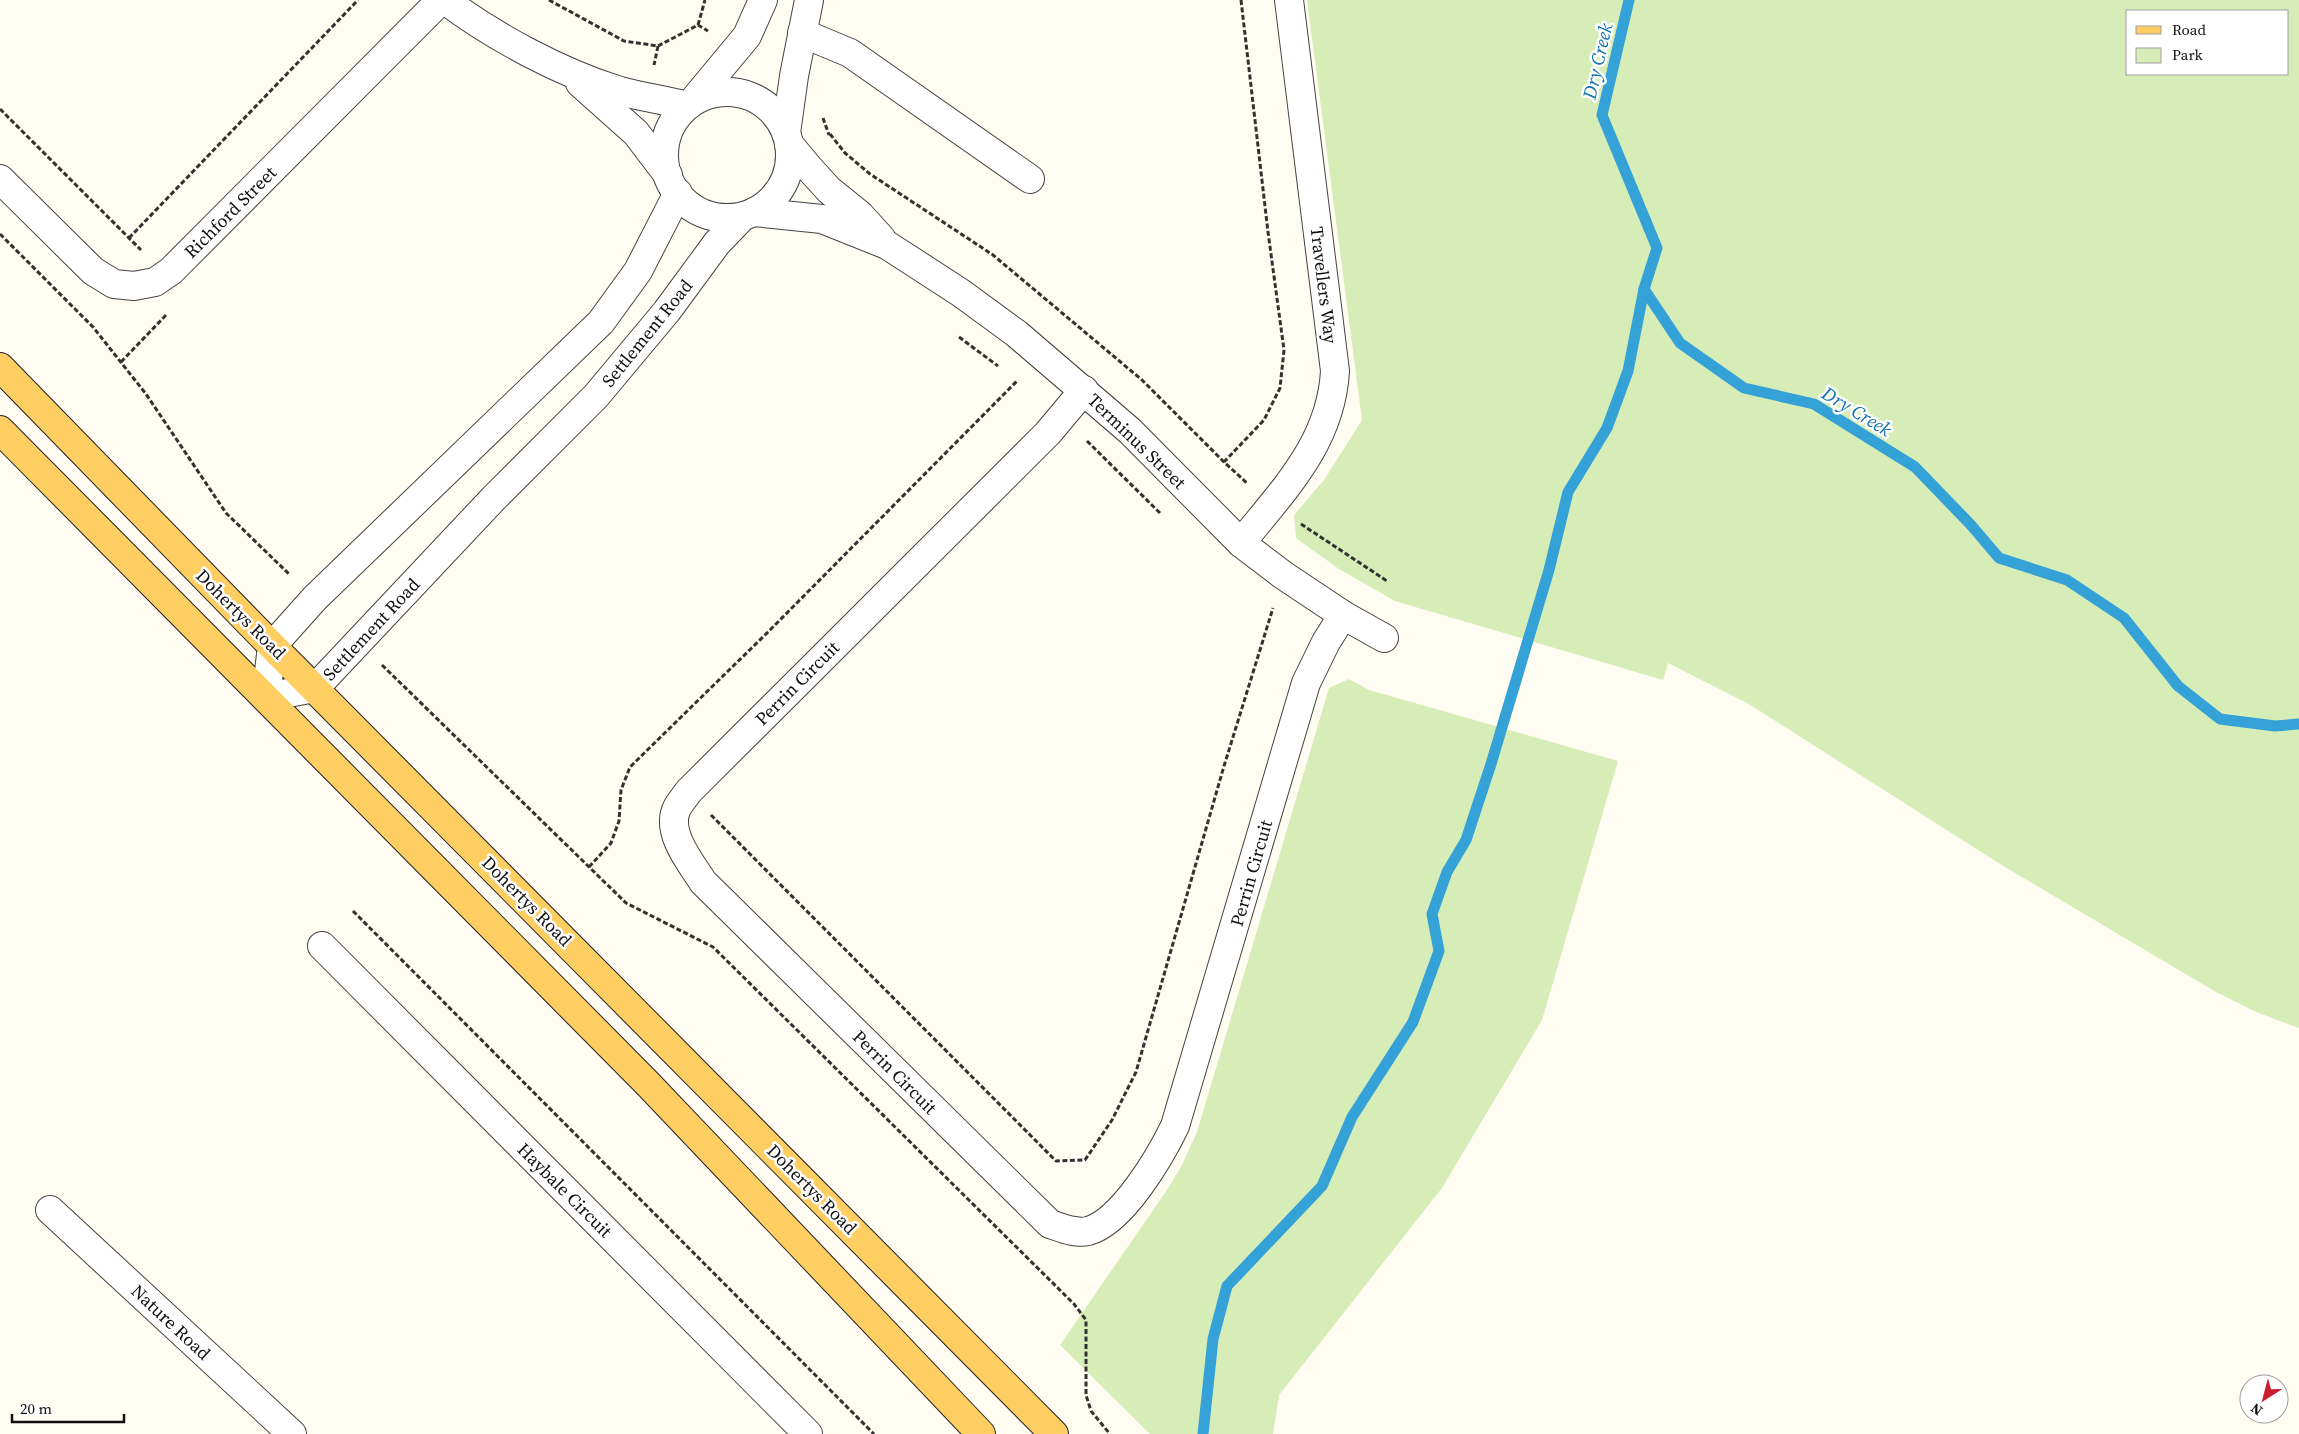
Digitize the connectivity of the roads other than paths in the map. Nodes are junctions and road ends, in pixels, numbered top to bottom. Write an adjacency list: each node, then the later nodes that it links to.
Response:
1 (443, 0): 6 (street); 10 (street, Richford Street)
2 (763, 0): 7 (street)
3 (809, 0): 5 (street)
4 (1289, 0): 17 (street, Travellers Way)
5 (802, 33): 8 (street); 9 (street)
6 (568, 72): 7 (street); 11 (street)
7 (690, 104): 8 (street); 11 (street)
8 (788, 138): 12 (street); 13 (street, Terminus Street)
9 (1030, 179)
10 (0, 180)
11 (673, 184): 12 (street); 20 (street)
12 (748, 215): 13 (street, Terminus Street); 21 (street, Settlement Road)
13 (887, 245): 15 (street, Terminus Street)
14 (0, 367): 20 (main road, Dohertys Road)
15 (1084, 390): 17 (street, Terminus Street); 18 (street, Perrin Circuit)
16 (0, 430): 22 (main road)
17 (1241, 543): 18 (street, Terminus Street)
18 (1343, 615): 19 (street, Terminus Street)
19 (1384, 638)
20 (272, 646): 21 (main road, Dohertys Road); 22 (street)
21 (315, 688): 22 (street, Settlement Road); 28 (main road, Dohertys Road)
22 (266, 697): 27 (main road)
23 (322, 946): 26 (street, Haybale Circuit)
24 (50, 1210): 25 (street, Nature Road)
25 (292, 1434)
26 (808, 1434)
27 (981, 1434)
28 (1054, 1434)

